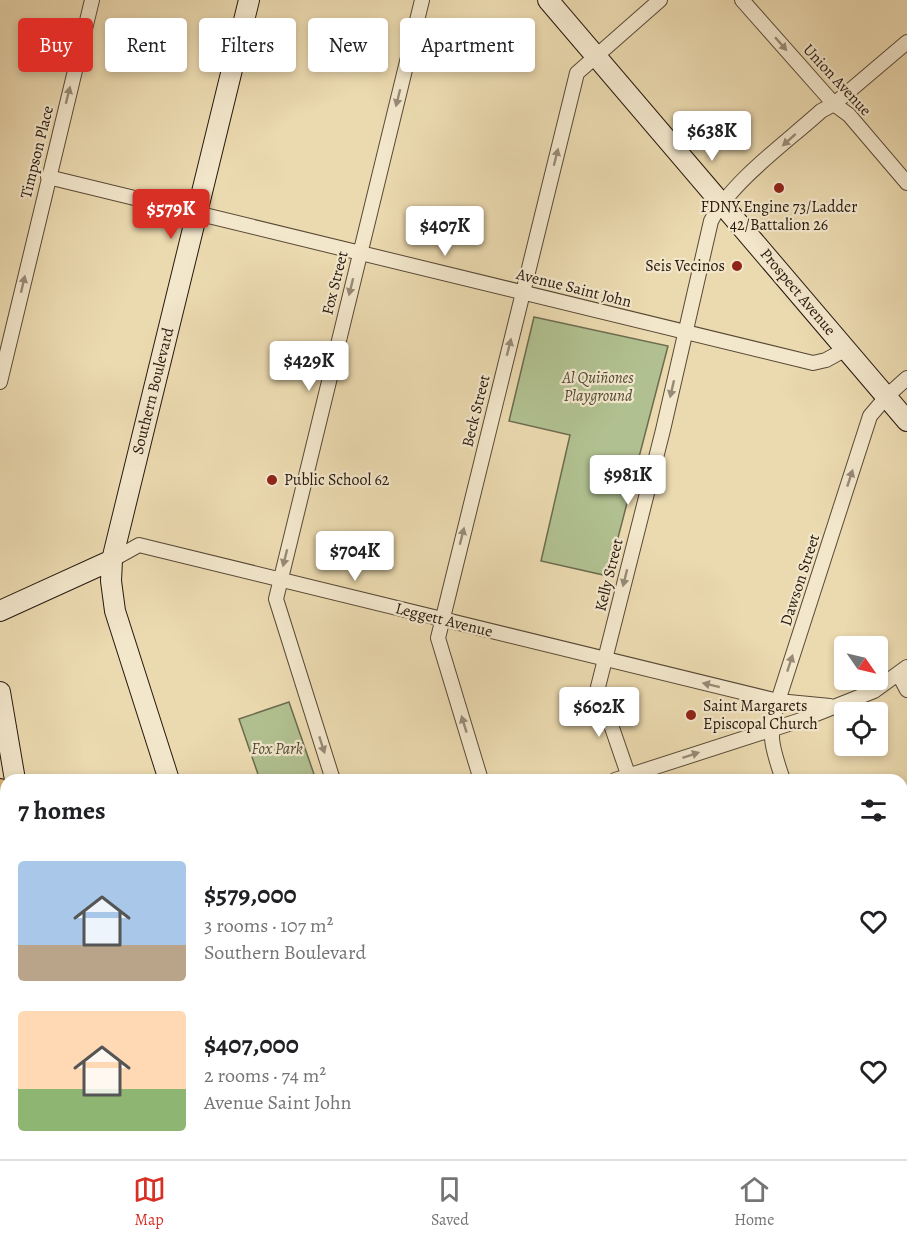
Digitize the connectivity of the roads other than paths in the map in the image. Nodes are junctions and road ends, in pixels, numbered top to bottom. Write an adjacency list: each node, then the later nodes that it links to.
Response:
1 (92, 0): 10 (street, Timpson Place, one-way to 1)
2 (249, 0): 13 (main road, Southern Boulevard)
3 (422, 0): 14 (street, Fox Street, one-way to 14)
4 (548, 0): 8 (main road, Prospect Avenue)
5 (660, 0): 8 (street, Beck Street)
6 (742, 0): 9 (street, Union Avenue, one-way to 9)
7 (907, 42): 9 (street)
8 (596, 55): 12 (main road, Prospect Avenue); 15 (street, Beck Street, one-way to 8)
9 (834, 104): 11 (street, Union Avenue); 12 (street, one-way to 12)
10 (48, 177): 13 (street, Avenue Saint John); 19 (street, Timpson Place, one-way to 10)
11 (907, 183)
12 (722, 201): 16 (street, Kelly Street); 17 (main road, Prospect Avenue)
13 (196, 214): 14 (street, Avenue Saint John); 22 (main road, Southern Boulevard)
14 (360, 253): 15 (street, Avenue Saint John); 23 (street, Fox Street, one-way to 23)
15 (522, 292): 16 (street, Avenue Saint John); 25 (street, Beck Street, one-way to 15)
16 (685, 332): 17 (street, Avenue Saint John); 26 (street, Kelly Street, one-way to 26)
17 (846, 350): 20 (main road, Prospect Avenue)
18 (907, 378): 20 (street, Dawson Street)
19 (0, 382)
20 (887, 396): 21 (main road, Prospect Avenue); 30 (street, Dawson Street, one-way to 20)
21 (907, 421)
22 (112, 560): 23 (street, Leggett Avenue); 24 (main road, Leggett Avenue); 34 (main road, Southern Boulevard)
23 (279, 580): 25 (street, Leggett Avenue); 35 (street, Fox Street, one-way to 35)
24 (0, 611)
25 (442, 619): 26 (street, Leggett Avenue); 36 (street, Beck Street, one-way to 25)
26 (605, 659): 30 (street, Leggett Avenue, one-way to 26); 37 (street, Kelly Street)
27 (903, 671): 28 (street); 31 (street)
28 (907, 690)
29 (0, 692): 33 (main road)
30 (778, 701): 31 (street, Leggett Avenue); 32 (street, Dawson Street)
31 (830, 706): 32 (street)
32 (770, 729): 38 (street, one-way to 32); 39 (street, Dawson Street)
33 (14, 774)
34 (167, 774)
35 (331, 774)
36 (479, 774)
37 (624, 774)
38 (640, 774)
39 (781, 774)

